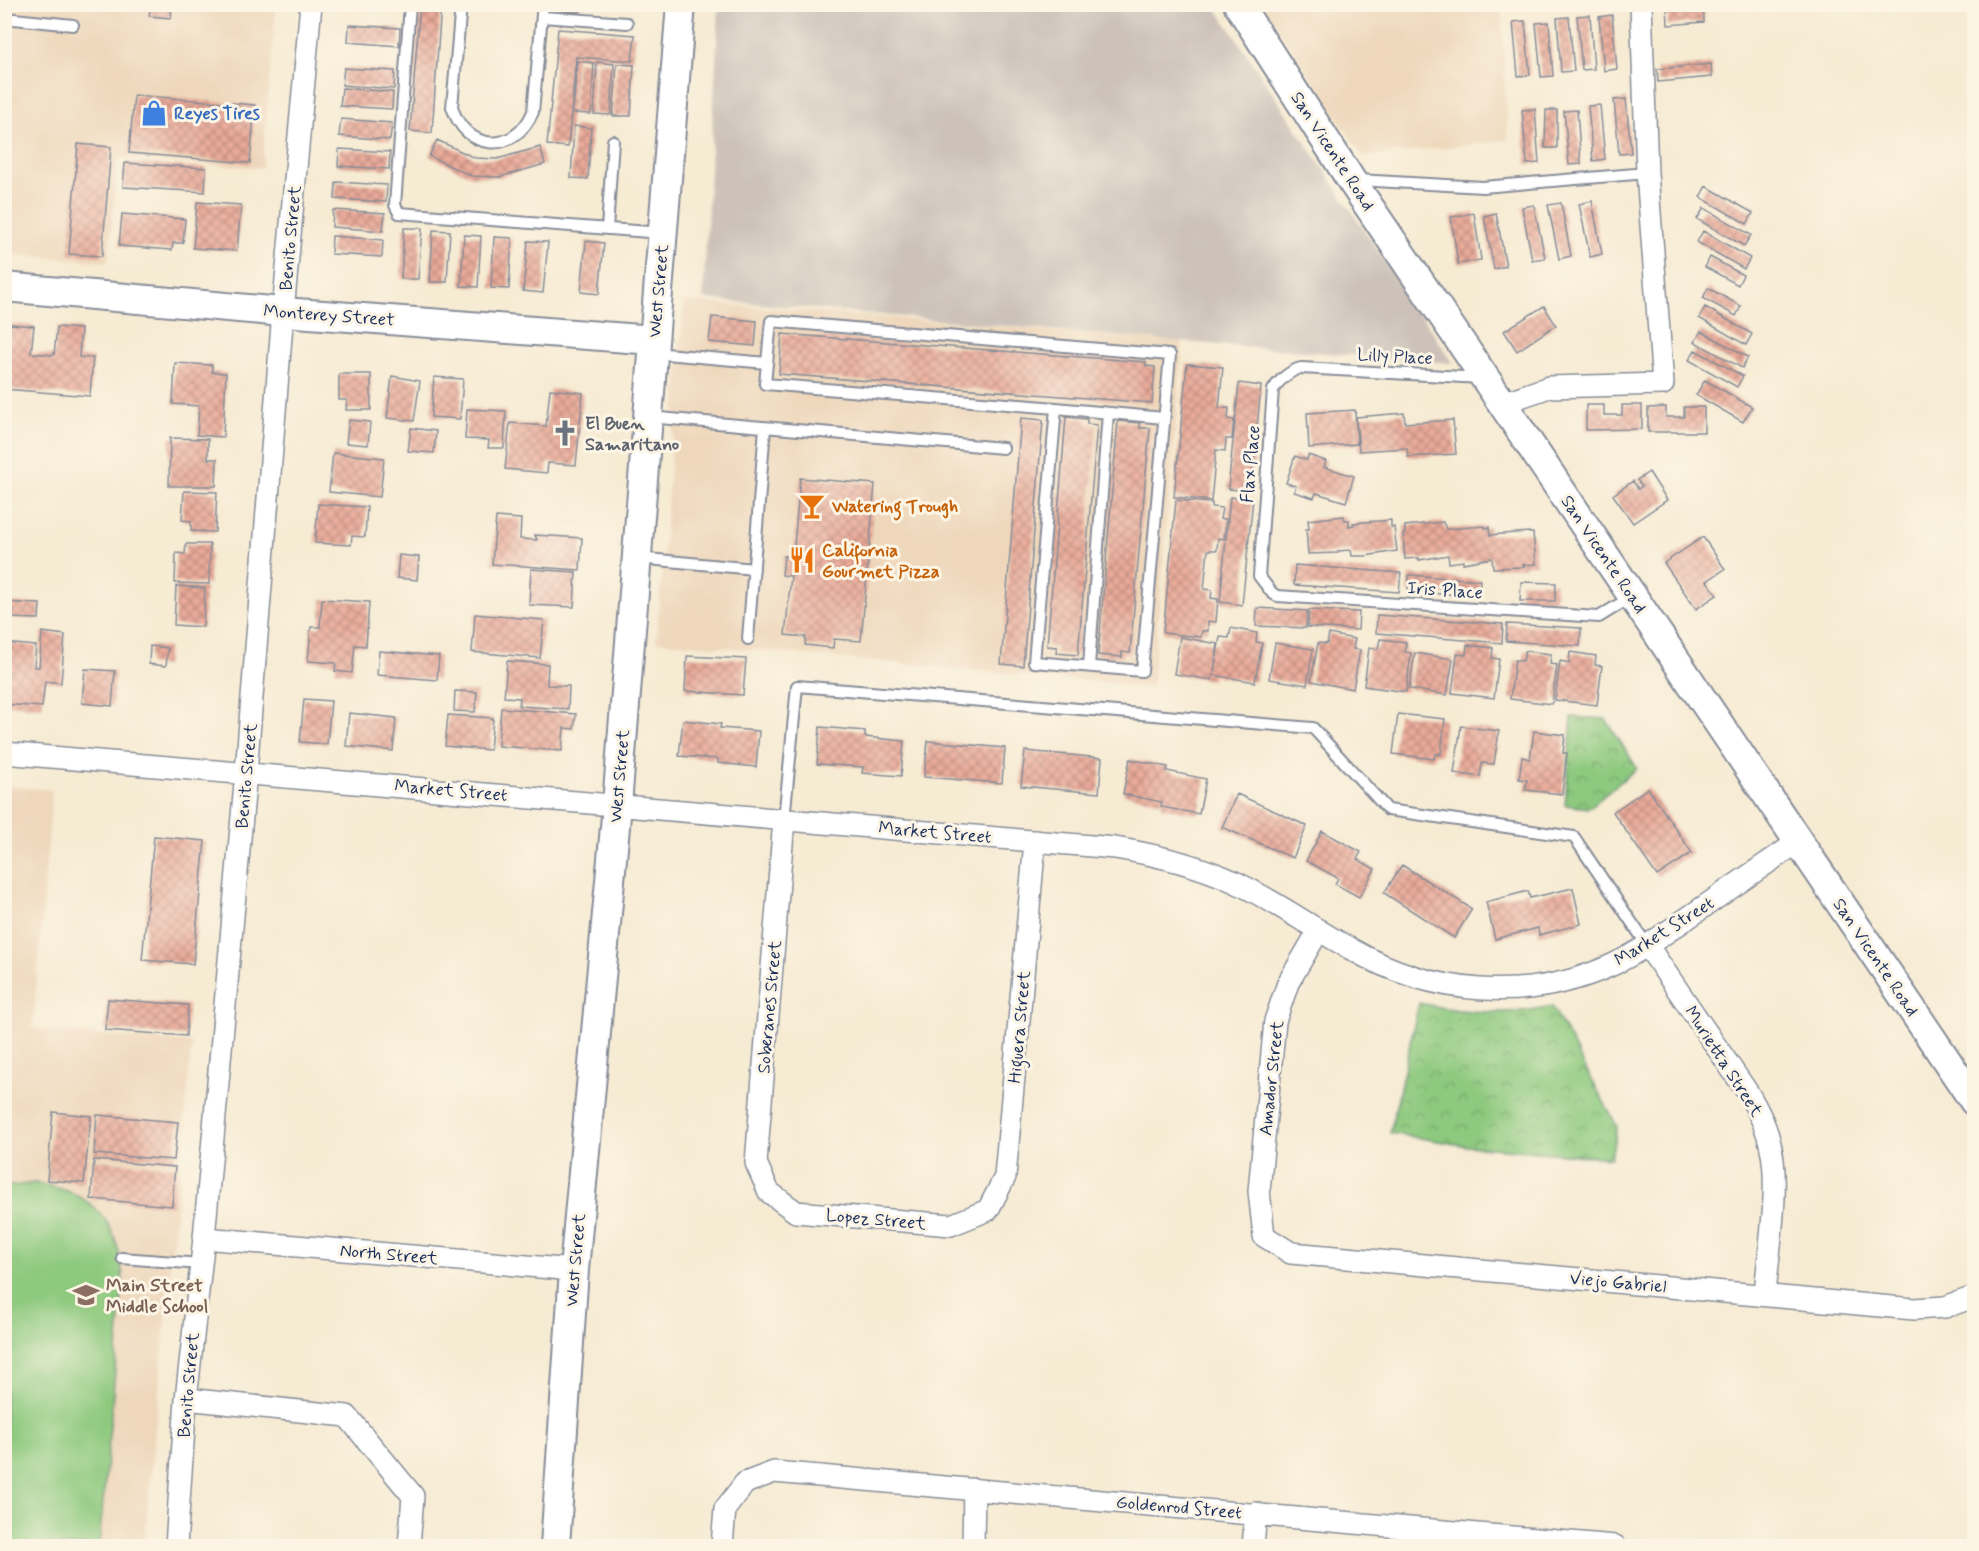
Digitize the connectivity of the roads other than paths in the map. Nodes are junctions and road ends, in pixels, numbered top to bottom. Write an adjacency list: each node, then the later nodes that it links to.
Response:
1 (311, 4): 18 (street, Benito Street)
2 (410, 4): 15 (lane)
3 (460, 4): 8 (lane)
4 (543, 4): 8 (lane)
5 (681, 4): 16 (street, West Street)
6 (1238, 4): 14 (street, San Vicente Road)
7 (1641, 4): 13 (street)
8 (542, 17): 10 (lane)
9 (4, 18): 11 (lane)
10 (627, 23)
11 (73, 25)
12 (613, 141): 15 (lane)
13 (1647, 174): 14 (lane); 23 (street)
14 (1351, 180): 22 (street, San Vicente Road)
15 (607, 229): 16 (lane)
16 (663, 233): 19 (street, West Street)
17 (4, 287): 18 (street, Monterey Street)
18 (283, 312): 19 (street, Monterey Street); 37 (street, Benito Street)
19 (654, 346): 20 (lane); 26 (street, West Street)
20 (767, 363): 24 (lane); 27 (lane)
21 (1300, 368): 22 (lane, Lilly Place); 32 (lane, Flax Place)
22 (1487, 380): 23 (street, San Vicente Road)
23 (1503, 403): 33 (street, San Vicente Road)
24 (1056, 408): 25 (lane); 35 (lane)
25 (1108, 413): 27 (lane); 35 (lane)
26 (648, 417): 28 (lane); 30 (street, West Street)
27 (1164, 418): 35 (lane)
28 (765, 428): 29 (lane); 31 (lane)
29 (1003, 448)
30 (637, 558): 31 (lane); 38 (street, West Street)
31 (754, 569): 34 (lane)
32 (1259, 576): 33 (lane, Iris Place)
33 (1632, 596): 41 (street, San Vicente Road)
34 (748, 639)
35 (1089, 666)
36 (4, 753): 37 (street, Market Street)
37 (246, 772): 38 (street, Market Street); 48 (street, Benito Street)
38 (617, 805): 39 (street, Market Street); 51 (street, West Street)
39 (784, 820): 40 (street, Market Street); 43 (lane); 45 (street, Soberanes Street)
40 (1035, 841): 42 (street, Market Street); 46 (street, Higuera Street)
41 (1798, 842): 43 (street, Market Street); 44 (street, San Vicente Road)
42 (1319, 930): 43 (street, Market Street); 47 (street, Amador Street)
43 (1647, 945): 52 (street, Murietta Street)
44 (1974, 1101)
45 (768, 1192): 46 (street, Lopez Street)
46 (988, 1210)
47 (1264, 1236): 52 (street, Viejo Gabriel)
48 (204, 1238): 50 (street, Benito Street); 51 (street, North Street)
49 (122, 1258): 50 (lane)
50 (201, 1264): 54 (street, Benito Street)
51 (574, 1270): 60 (street, West Street)
52 (1765, 1295): 53 (street, Viejo Gabriel)
53 (1974, 1297)
54 (186, 1399): 58 (street, Benito Street); 59 (street)
55 (974, 1489): 56 (street, Goldenrod Street); 61 (street, Goldenrod Street); 62 (street)
56 (1256, 1514): 57 (street, Goldenrod Street); 63 (street)
57 (1507, 1542): 64 (street, Goldenrod Street)
58 (176, 1546)
59 (409, 1546)
60 (555, 1546)
61 (722, 1546)
62 (973, 1546)
63 (1253, 1546)
64 (1615, 1546)

